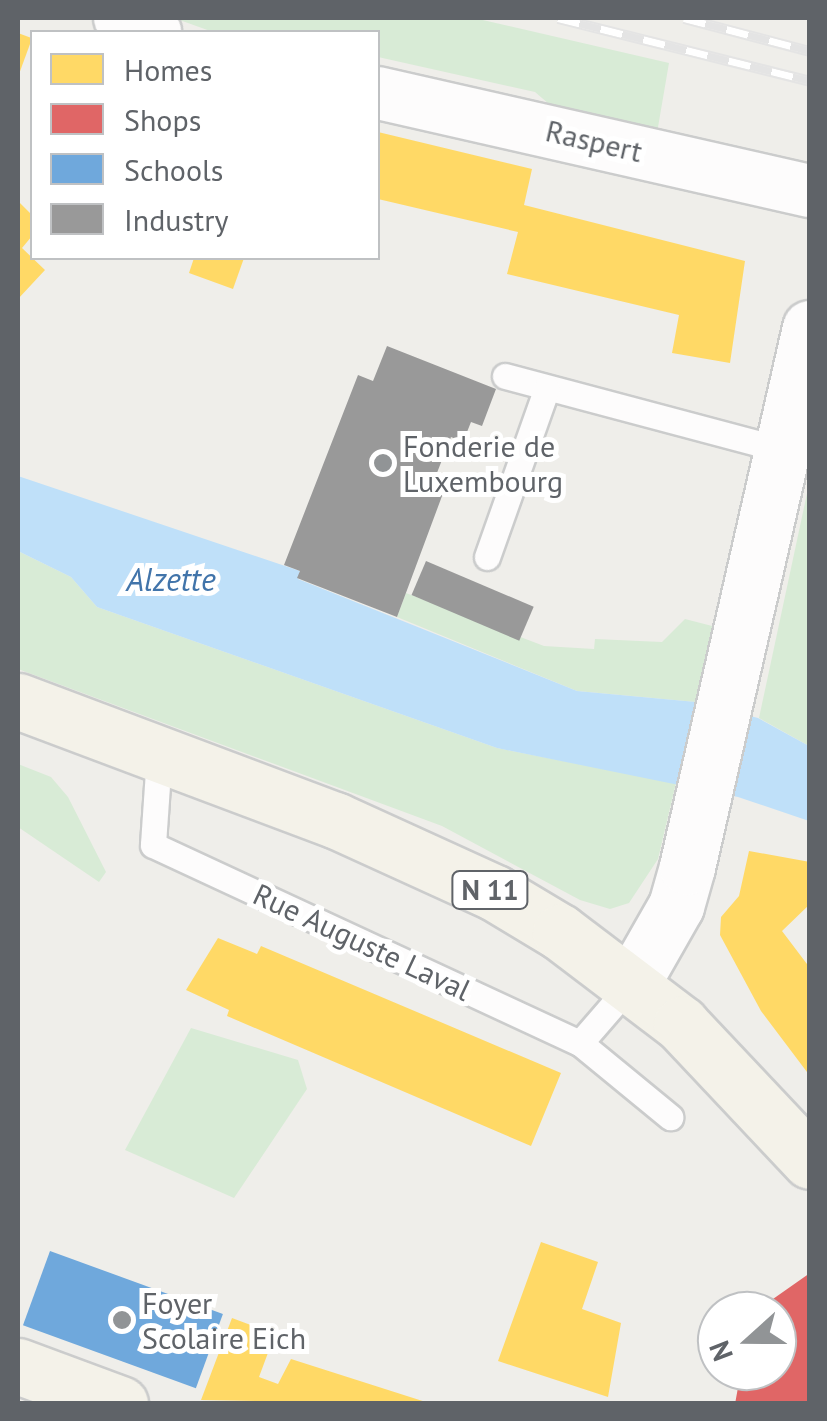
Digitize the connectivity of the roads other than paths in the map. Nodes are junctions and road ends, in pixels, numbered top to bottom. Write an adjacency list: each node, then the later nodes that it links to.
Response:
1 (120, 18): 2 (street)
2 (150, 30)
3 (380, 93): 4 (street, Raspert)
4 (810, 191)
5 (810, 328): 8 (main road)
6 (505, 376): 7 (lane)
7 (547, 388): 8 (lane); 9 (lane)
8 (784, 450): 12 (main road)
9 (487, 558)
10 (18, 700): 11 (main road, N 11)
11 (159, 756): 12 (main road, N 11); 13 (lane, Rue Auguste Laval)
12 (632, 983): 13 (lane); 15 (main road, N 11)
13 (580, 1043): 14 (lane)
14 (670, 1117)
15 (810, 1162)
16 (18, 1366): 17 (main road)
17 (120, 1404)

